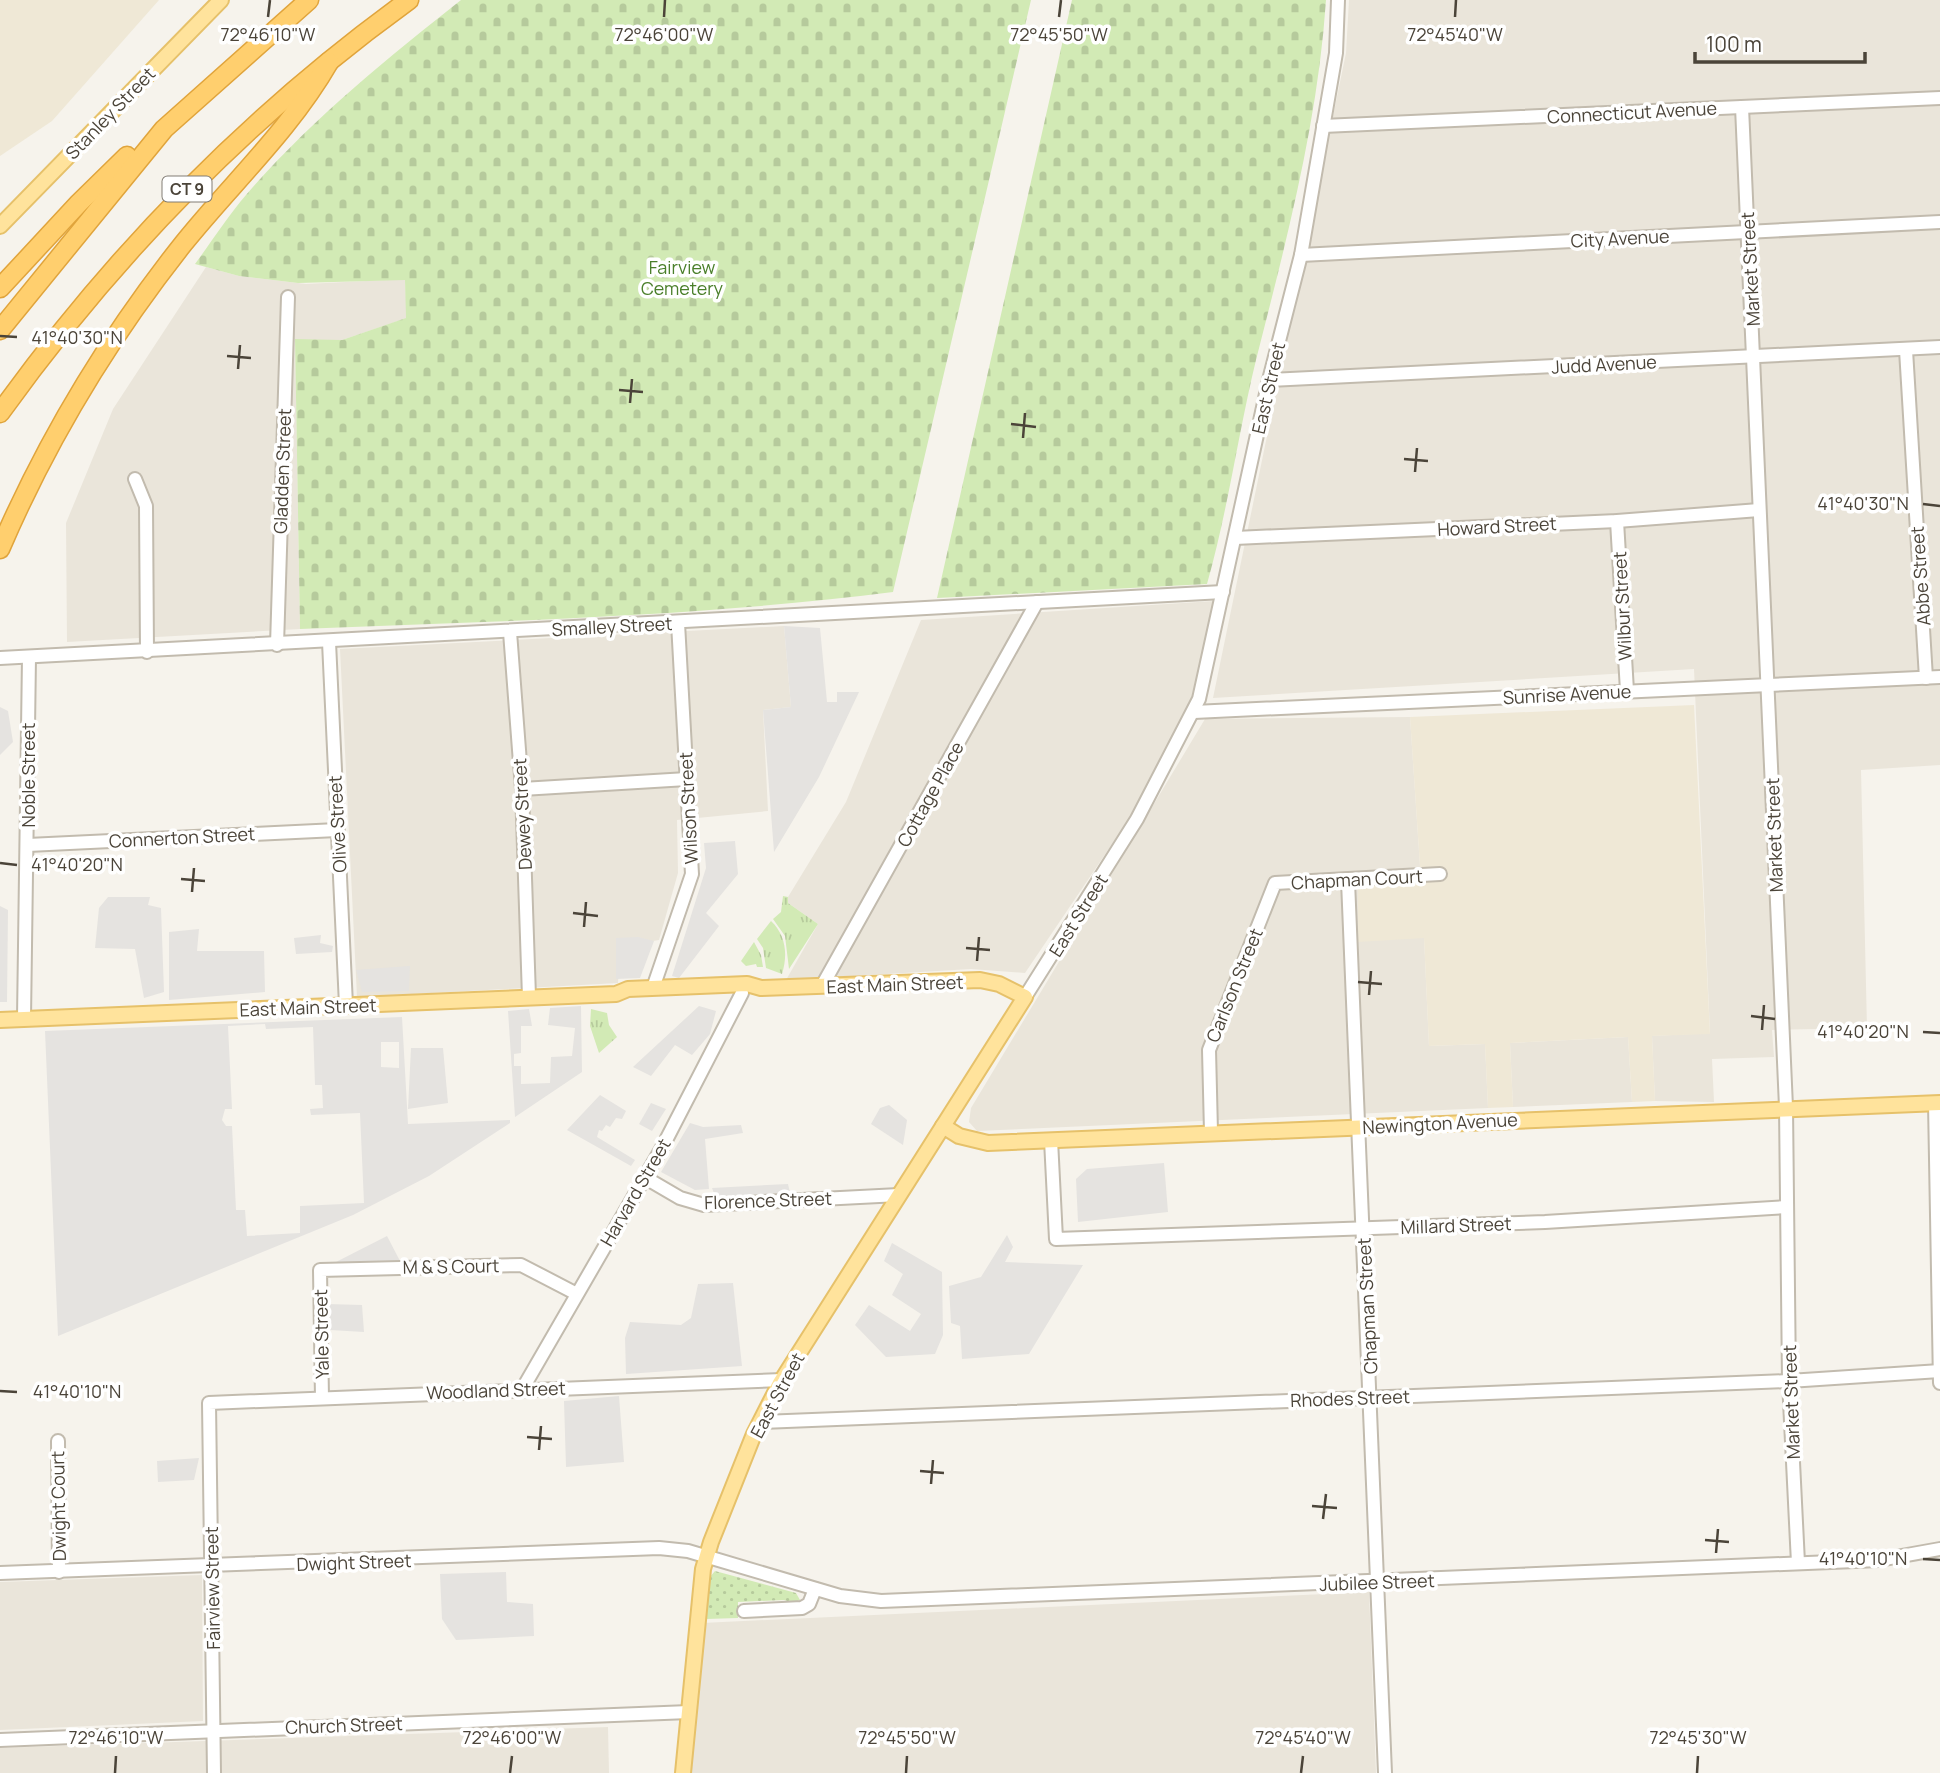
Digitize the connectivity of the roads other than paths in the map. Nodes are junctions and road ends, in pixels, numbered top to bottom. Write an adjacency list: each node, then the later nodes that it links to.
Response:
1 (221, 0): 11 (main road, Stanley Street)
2 (309, 0): 8 (highway)
3 (409, 0): 5 (highway, CT 9)
4 (1338, 0): 9 (street, East Street)
5 (329, 62): 21 (highway, CT 9); 26 (highway)
6 (1940, 98): 7 (street, Connecticut Avenue)
7 (1742, 107): 9 (street, Connecticut Avenue); 12 (street, Market Street)
8 (169, 124): 14 (highway); 16 (highway)
9 (1323, 127): 13 (street, East Street)
10 (1940, 222): 12 (street, City Avenue)
11 (0, 226)
12 (1748, 231): 13 (street, City Avenue); 19 (street, Market Street)
13 (1301, 255): 20 (street, East Street)
14 (0, 288)
15 (288, 297): 32 (street, Gladden Street)
16 (0, 330)
17 (1940, 347): 18 (street, Judd Avenue)
18 (1906, 350): 19 (street, Judd Avenue); 37 (street, Abbe Street)
19 (1755, 357): 20 (street, Judd Avenue); 23 (street, Market Street)
20 (1269, 380): 25 (street, East Street)
21 (0, 413)
22 (135, 479): 33 (street)
23 (1759, 510): 24 (street, Howard Street); 38 (street, Market Street)
24 (1617, 521): 25 (street, Howard Street); 39 (street, Wilbur Street)
25 (1235, 538): 27 (street, East Street)
26 (0, 549)
27 (1223, 592): 28 (street, Smalley Street); 40 (street, East Street)
28 (1037, 602): 29 (street, Smalley Street); 48 (street, Cottage Place)
29 (678, 623): 30 (street, Smalley Street); 41 (street, Wilson Street)
30 (510, 632): 31 (street, Smalley Street); 42 (street, Dewey Street)
31 (329, 642): 32 (street, Smalley Street); 43 (street, Olive Street)
32 (277, 645): 33 (street, Smalley Street)
33 (147, 652): 34 (street, Smalley Street)
34 (29, 657): 35 (street, Smalley Street); 44 (street, Noble Street)
35 (0, 658)
36 (1940, 677): 37 (street, Sunrise Avenue)
37 (1926, 678): 38 (street, Sunrise Avenue)
38 (1768, 685): 39 (street, Sunrise Avenue); 59 (street, Market Street)
39 (1627, 691): 40 (street, Sunrise Avenue)
40 (1194, 712): 54 (street, East Street)
41 (687, 779): 42 (street); 49 (street, Wilson Street)
42 (522, 789): 53 (street, Dewey Street)
43 (337, 830): 44 (street, Connerton Street); 55 (street, Olive Street)
44 (28, 845): 56 (street, Noble Street)
45 (1440, 874): 46 (street, Chapman Court)
46 (1348, 881): 47 (street, Chapman Court); 61 (street, Chapman Street)
47 (1275, 883): 62 (street, Carlson Street)
48 (822, 986): 50 (main road, East Main Street); 54 (main road, East Main Street)
49 (653, 988): 50 (main road, East Main Street); 52 (main road, East Main Street)
50 (761, 988): 51 (main road, East Main Street)
51 (742, 993): 52 (main road, East Main Street); 64 (street, Harvard Street)
52 (616, 994): 53 (main road, East Main Street)
53 (529, 997): 55 (main road, East Main Street)
54 (1026, 997): 60 (main road, East Street)
55 (346, 1005): 56 (main road, East Main Street)
56 (24, 1019): 57 (main road, East Main Street)
57 (0, 1020)
58 (1938, 1103): 59 (main road, Newington Avenue); 70 (street)
59 (1786, 1107): 61 (main road, Newington Avenue); 66 (street, Market Street)
60 (943, 1126): 63 (main road, Newington Avenue); 65 (main road, East Street)
61 (1359, 1127): 62 (main road, Newington Avenue); 67 (street, Chapman Street)
62 (1211, 1132): 63 (main road, Newington Avenue)
63 (1051, 1140): 67 (street, Millard Street)
64 (644, 1177): 65 (street, Florence Street); 69 (street, Harvard Street)
65 (899, 1195): 71 (main road, East Street)
66 (1787, 1207): 67 (street, Millard Street); 72 (street, Market Street)
67 (1363, 1228): 75 (street, Chapman Street)
68 (320, 1270): 69 (street, M & S Court); 76 (street, Yale Street)
69 (575, 1293): 74 (street, Harvard Street)
70 (1940, 1371): 72 (street, Rhodes Street); 73 (street)
71 (782, 1380): 74 (street, Woodland Street); 78 (main road, East Street)
72 (1789, 1381): 75 (street, Rhodes Street); 82 (street, Market Street)
73 (1940, 1383)
74 (523, 1388): 76 (street, Woodland Street)
75 (1371, 1397): 78 (street, Rhodes Street); 86 (street, Chapman Street)
76 (322, 1398): 77 (street, Woodland Street)
77 (209, 1404): 83 (street, Fairview Street)
78 (760, 1422): 81 (main road, East Street)
79 (58, 1440): 84 (street, Dwight Court)
80 (1940, 1549): 82 (street, Jubilee Street)
81 (706, 1557): 83 (street, Dwight Street); 87 (street, Jubilee Street); 89 (main road, East Street)
82 (1798, 1563): 86 (street, Jubilee Street)
83 (212, 1567): 84 (street, Dwight Street); 90 (street, Fairview Street)
84 (59, 1572): 85 (street, Dwight Street)
85 (0, 1573)
86 (1378, 1582): 87 (street, Jubilee Street); 94 (street, Chapman Street)
87 (815, 1589): 88 (street)
88 (744, 1611)
89 (689, 1712): 90 (street, Church Street); 93 (main road, East Street)
90 (213, 1730): 91 (street, Church Street); 92 (street, Fairview Street)
91 (0, 1740)
92 (214, 1773)
93 (683, 1773)
94 (1385, 1773)

